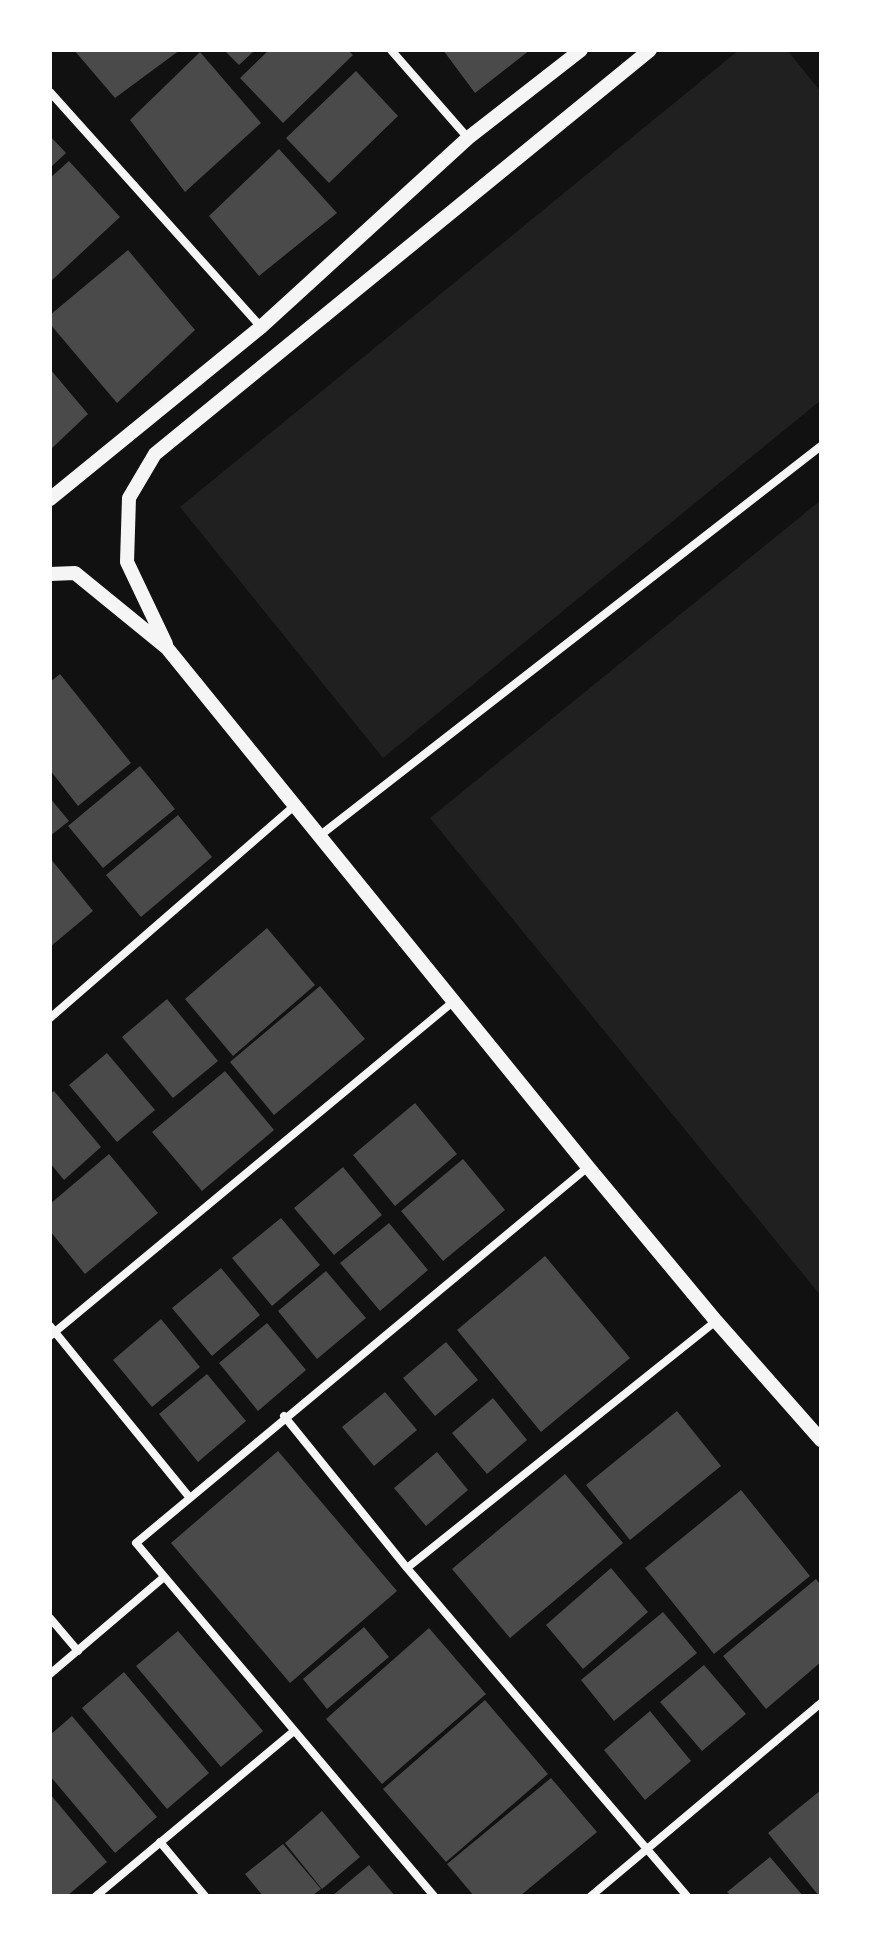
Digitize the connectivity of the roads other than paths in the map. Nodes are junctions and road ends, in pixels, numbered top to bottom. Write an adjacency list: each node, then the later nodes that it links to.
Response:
1 (391, 50): 5 (street)
2 (581, 50): 5 (street)
3 (650, 50): 10 (street)
4 (50, 92): 6 (street)
5 (468, 138): 6 (street)
6 (261, 327): 8 (street)
7 (821, 446): 12 (street)
8 (50, 499)
9 (50, 574): 10 (street)
10 (167, 648): 11 (street)
11 (293, 807): 12 (street); 14 (street)
12 (317, 837): 13 (street)
13 (454, 1001): 15 (street); 17 (street)
14 (50, 1018)
15 (588, 1167): 16 (street); 18 (street)
16 (716, 1321): 19 (street); 21 (street)
17 (52, 1331): 20 (street)
18 (284, 1416): 20 (street); 21 (street)
19 (821, 1440)
20 (190, 1498): 22 (street)
21 (407, 1568): 29 (street)
22 (164, 1577): 24 (street); 27 (street)
23 (50, 1618): 24 (street)
24 (78, 1651): 25 (street)
25 (50, 1674)
26 (821, 1703): 29 (street)
27 (294, 1731): 28 (street); 32 (street)
28 (160, 1842): 30 (street); 31 (street)
29 (647, 1849): 33 (street); 34 (street)
30 (96, 1896)
31 (205, 1896)
32 (434, 1896)
33 (591, 1896)
34 (687, 1896)

